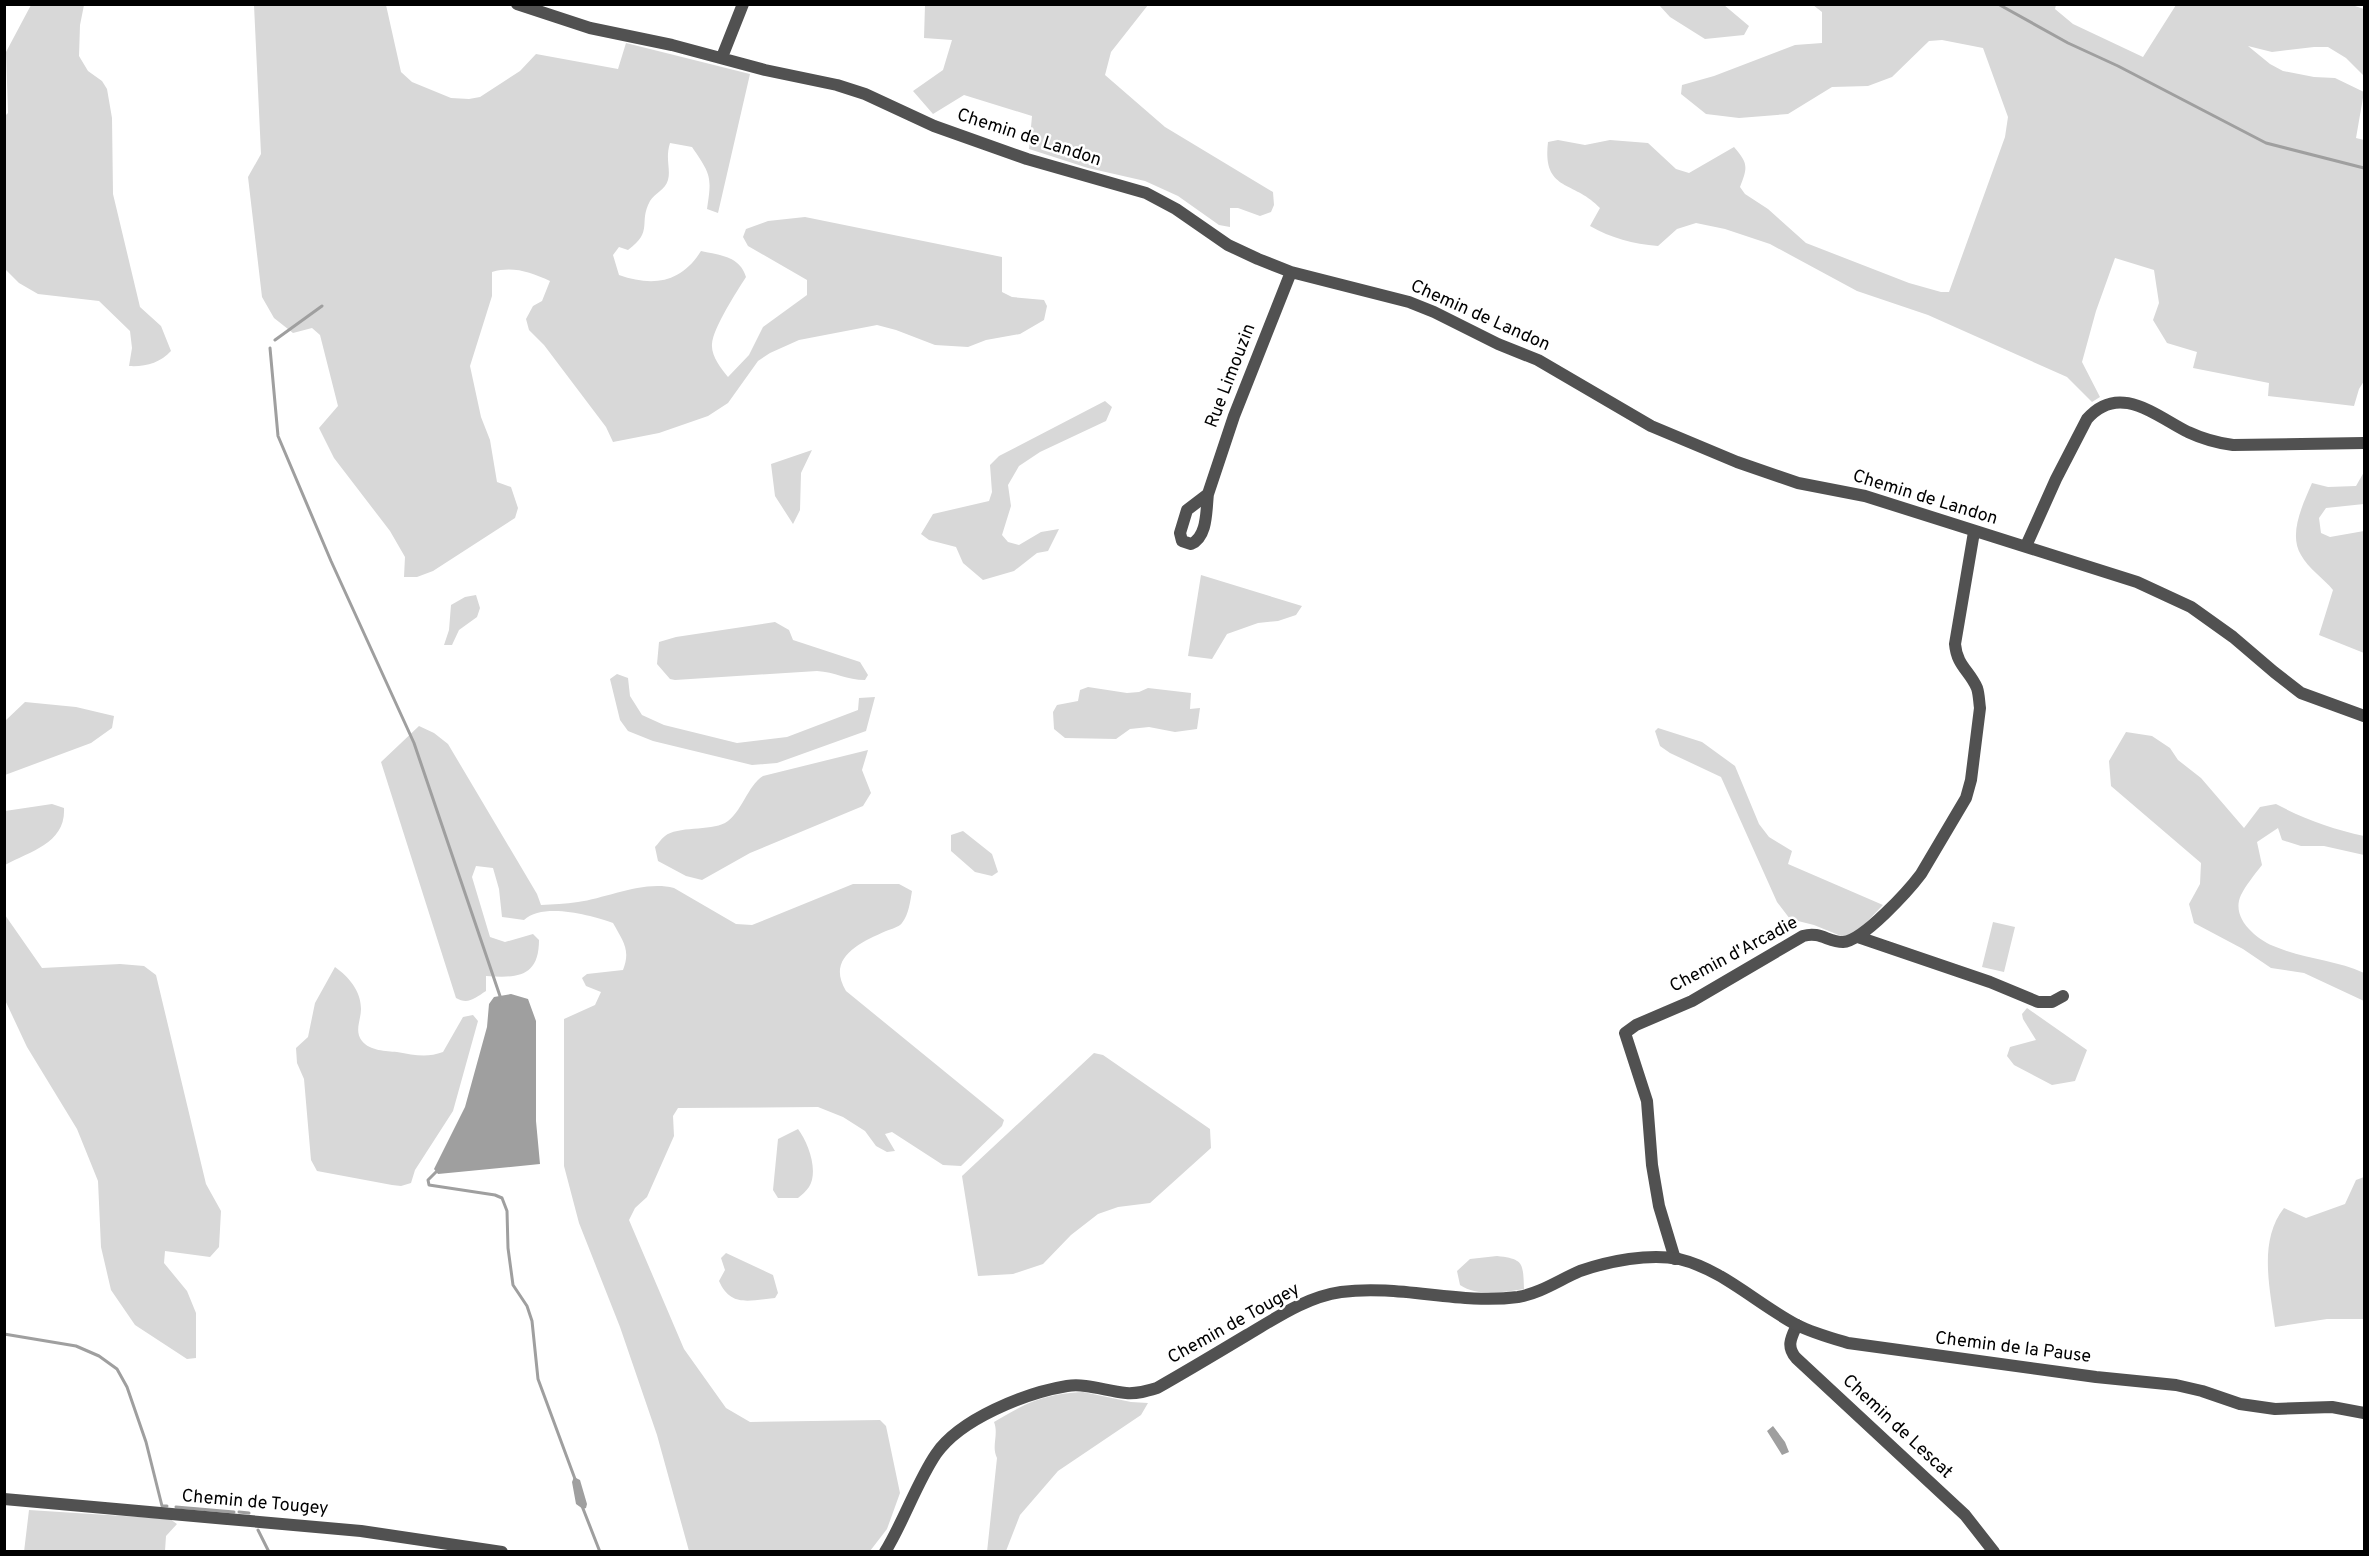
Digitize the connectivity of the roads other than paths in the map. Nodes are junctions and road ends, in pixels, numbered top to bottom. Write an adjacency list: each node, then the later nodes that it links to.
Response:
1 (517, 4): 3 (street, Chemin de Landon)
2 (743, 4): 3 (street)
3 (722, 57): 4 (street, Chemin de Landon)
4 (1291, 272): 6 (street, Rue Limouzin); 7 (street, Chemin de Landon)
5 (2364, 443): 8 (street)
6 (1208, 494)
7 (1974, 531): 8 (street, Chemin de Landon); 10 (street)
8 (2026, 546): 9 (street, Chemin de Landon)
9 (2364, 716)
10 (1858, 936): 11 (street); 12 (street, Chemin d'Arcadie)
11 (2063, 996)
12 (1675, 1258): 13 (street, Chemin de la Pause); 17 (street, Chemin de Tougey)
13 (1797, 1325): 14 (street, Chemin de la Pause); 18 (street, Chemin de Lescat)
14 (2364, 1413)
15 (4, 1499): 16 (street, Chemin de Tougey)
16 (501, 1551)
17 (885, 1551)
18 (1994, 1551)

